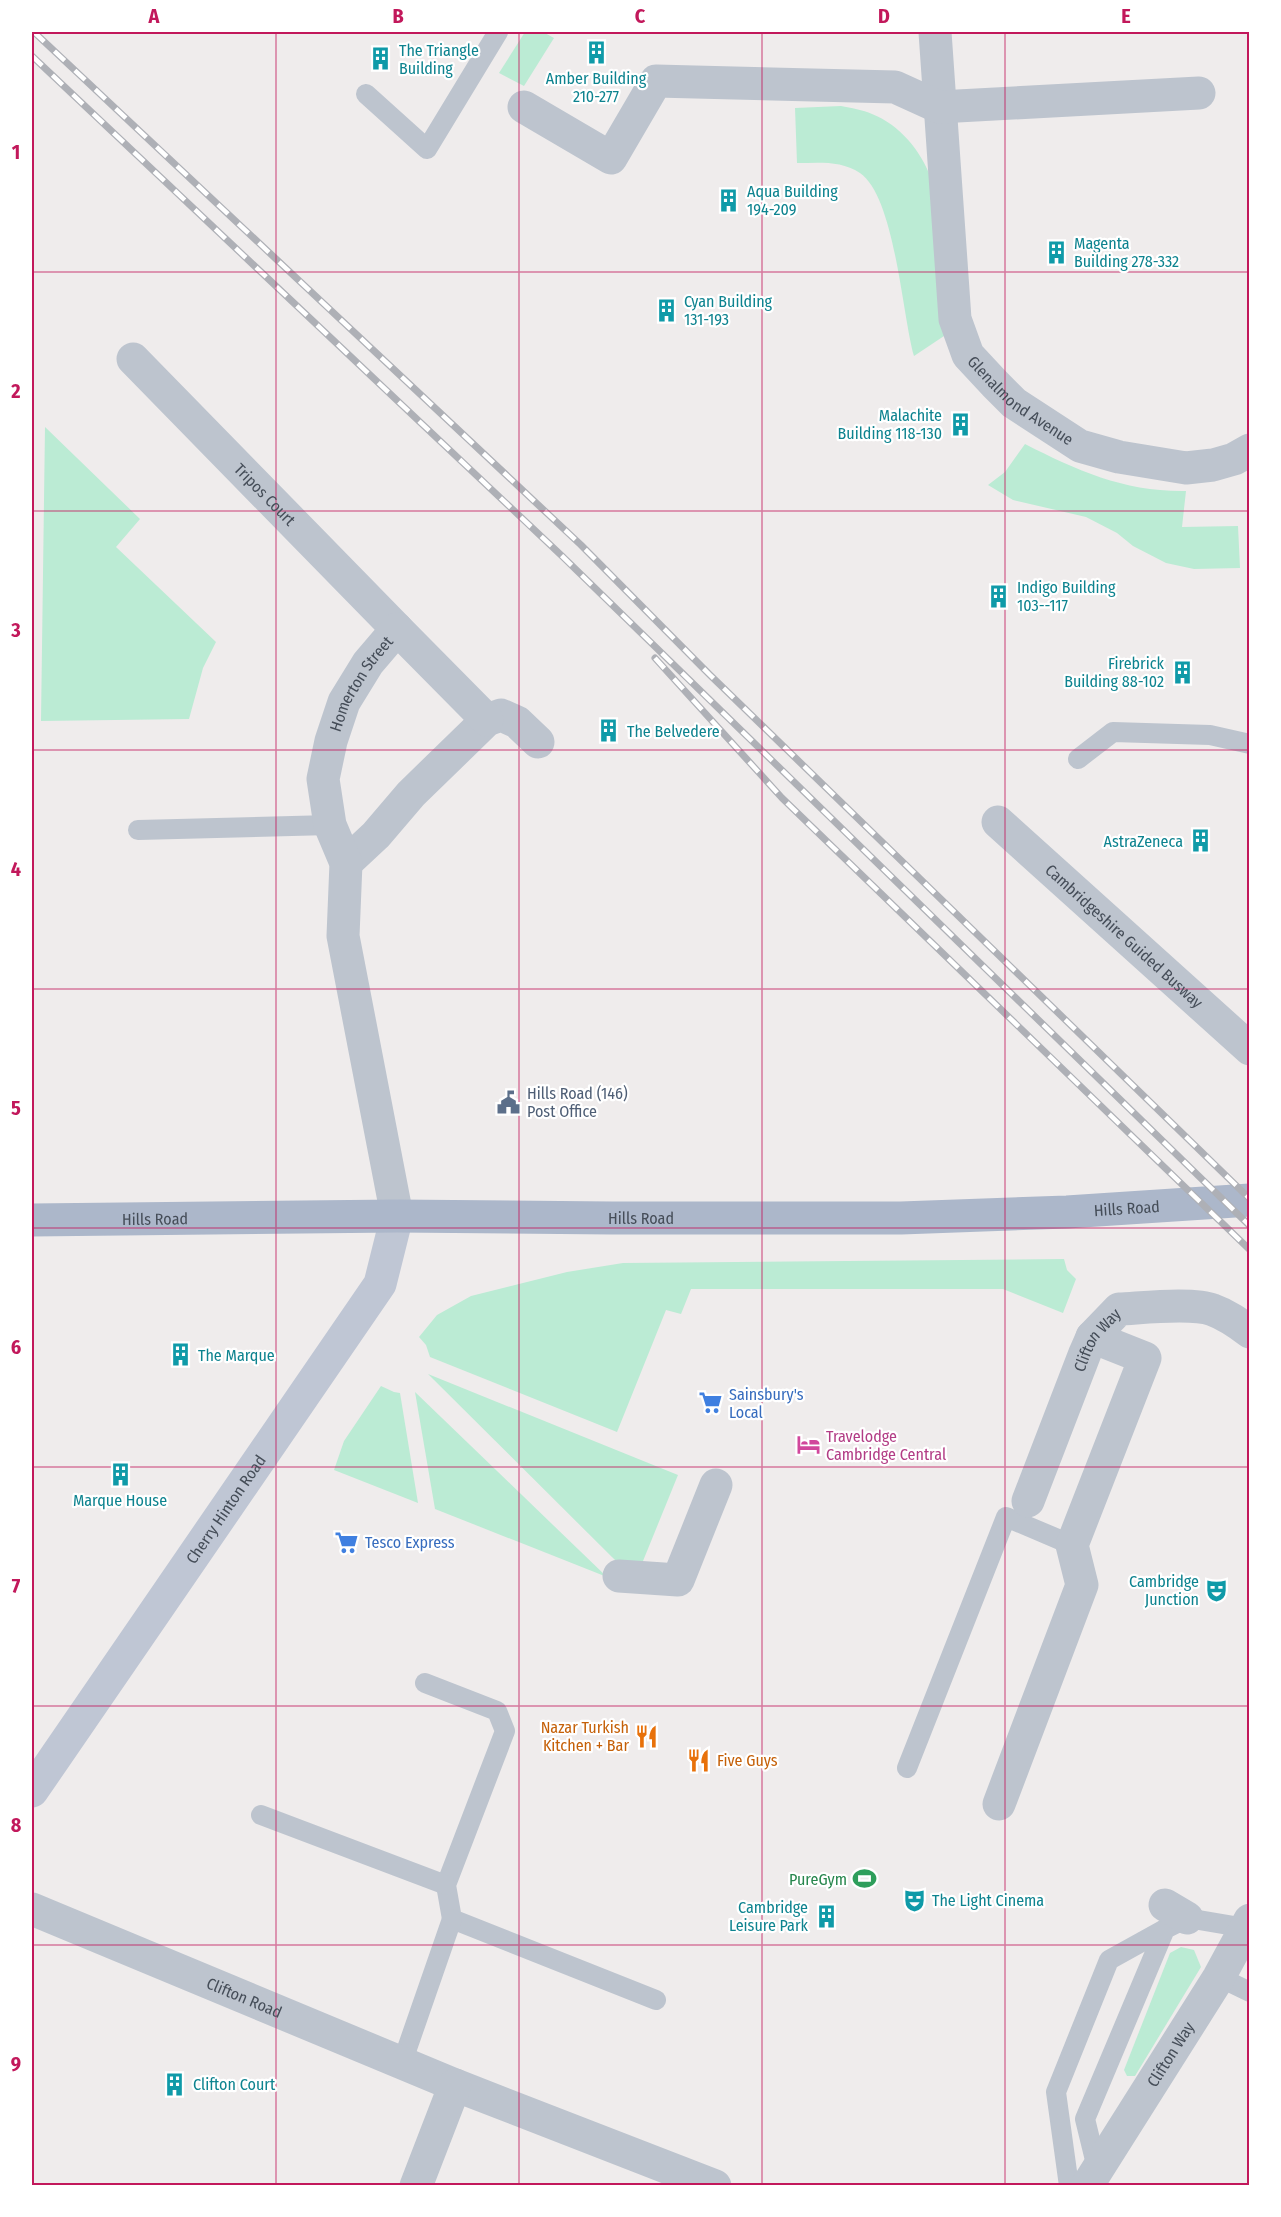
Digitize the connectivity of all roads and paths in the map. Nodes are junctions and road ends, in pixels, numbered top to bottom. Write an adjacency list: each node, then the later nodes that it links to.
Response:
1 (498, 32): 3 (lane)
2 (935, 32): 6 (street, Glenalmond Avenue)
3 (366, 93)
4 (1199, 93): 6 (street)
5 (524, 107): 6 (street)
6 (939, 107): 8 (street, Glenalmond Avenue)
7 (133, 359): 9 (street, Tripos Court)
8 (1250, 450)
9 (397, 629): 10 (street, Homerton Street); 15 (street, Homerton Street)
10 (486, 720): 11 (street); 17 (street)
11 (538, 742)
12 (1250, 744): 13 (lane)
13 (1077, 759)
14 (998, 822): 18 (street, Cambridgeshire Guided Busway)
15 (330, 825): 16 (lane); 17 (street, Homerton Street)
16 (138, 830)
17 (346, 863): 20 (street, Homerton Street)
18 (1250, 1049)
19 (1250, 1200): 20 (main road, Hills Road)
20 (397, 1216): 21 (main road, Hills Road); 30 (street, Cherry Hinton Road)
21 (32, 1220)
22 (1250, 1332): 23 (street, Clifton Way)
23 (1092, 1337): 25 (street, Clifton Way); 26 (street)
24 (716, 1485): 27 (street)
25 (1028, 1501)
26 (1072, 1545): 29 (lane); 31 (street)
27 (620, 1576)
28 (425, 1683): 33 (lane)
29 (907, 1768)
30 (32, 1791)
31 (999, 1804)
32 (261, 1815): 33 (lane)
33 (446, 1885): 36 (lane)
34 (32, 1909): 41 (street, Clifton Road)
35 (1172, 1917): 37 (lane); 43 (lane); 46 (lane)
36 (452, 1919): 40 (lane); 41 (lane)
37 (1248, 1924): 38 (street, Clifton Way)
38 (1219, 1977): 39 (lane); 43 (street, Clifton Way)
39 (1250, 1992)
40 (656, 2000)
41 (402, 2063): 42 (street, Clifton Road)
42 (455, 2085): 44 (street); 45 (street, Clifton Road)
43 (1092, 2177)
44 (416, 2186)
45 (715, 2186)
46 (1069, 2186)

